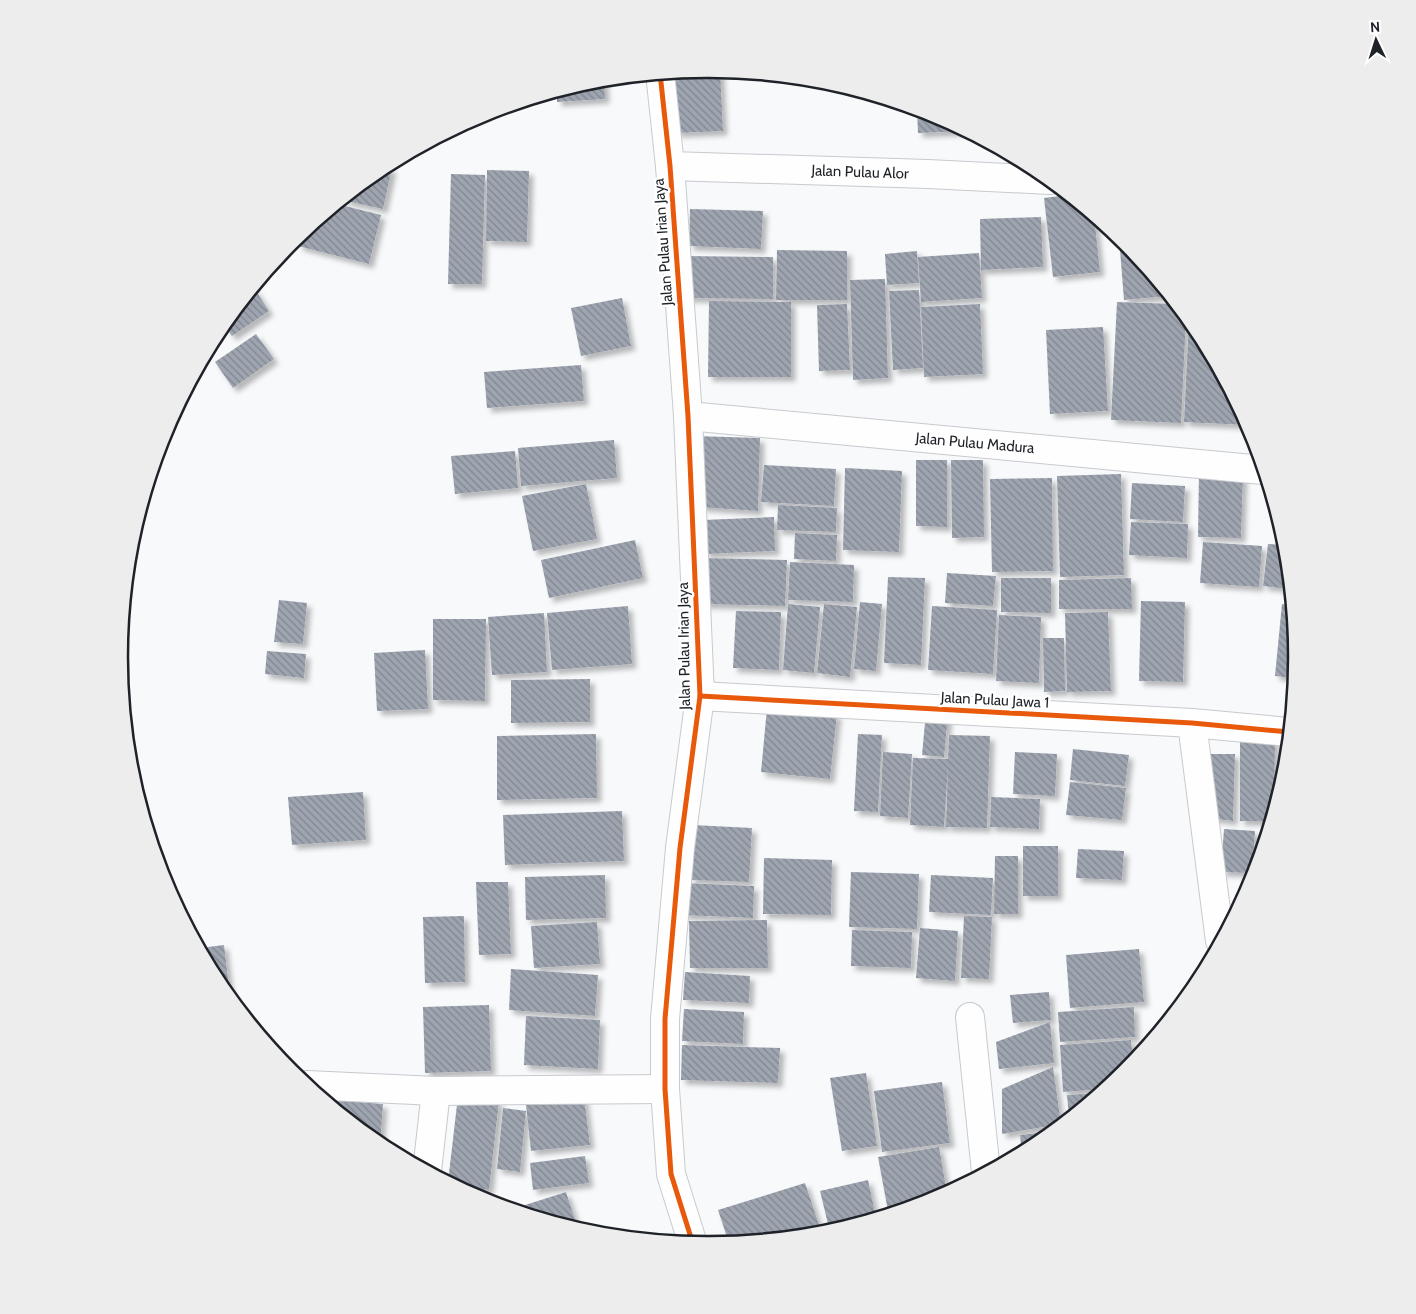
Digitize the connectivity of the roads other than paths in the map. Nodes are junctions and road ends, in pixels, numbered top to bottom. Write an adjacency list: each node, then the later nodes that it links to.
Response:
1 (661, 80): 2 (street, Jalan Pulau Irian Jaya)
2 (670, 166): 3 (street, Jalan Pulau Alor); 4 (street, Jalan Pulau Irian Jaya)
3 (1036, 179)
4 (688, 416): 5 (street, Jalan Pulau Madura); 6 (street, Jalan Pulau Irian Jaya)
5 (1256, 469)
6 (700, 696): 7 (street, Jalan Pulau Jawa 1); 12 (street, Jalan Pulau Irian Jaya)
7 (1192, 723): 8 (street, Jalan Pulau Jawa 1); 9 (street)
8 (1283, 731)
9 (1219, 931)
10 (970, 1017): 15 (street)
11 (318, 1086): 13 (street)
12 (665, 1089): 13 (street); 16 (street, Jalan Pulau Irian Jaya)
13 (436, 1091): 14 (street)
14 (428, 1164)
15 (985, 1166)
16 (690, 1236)

